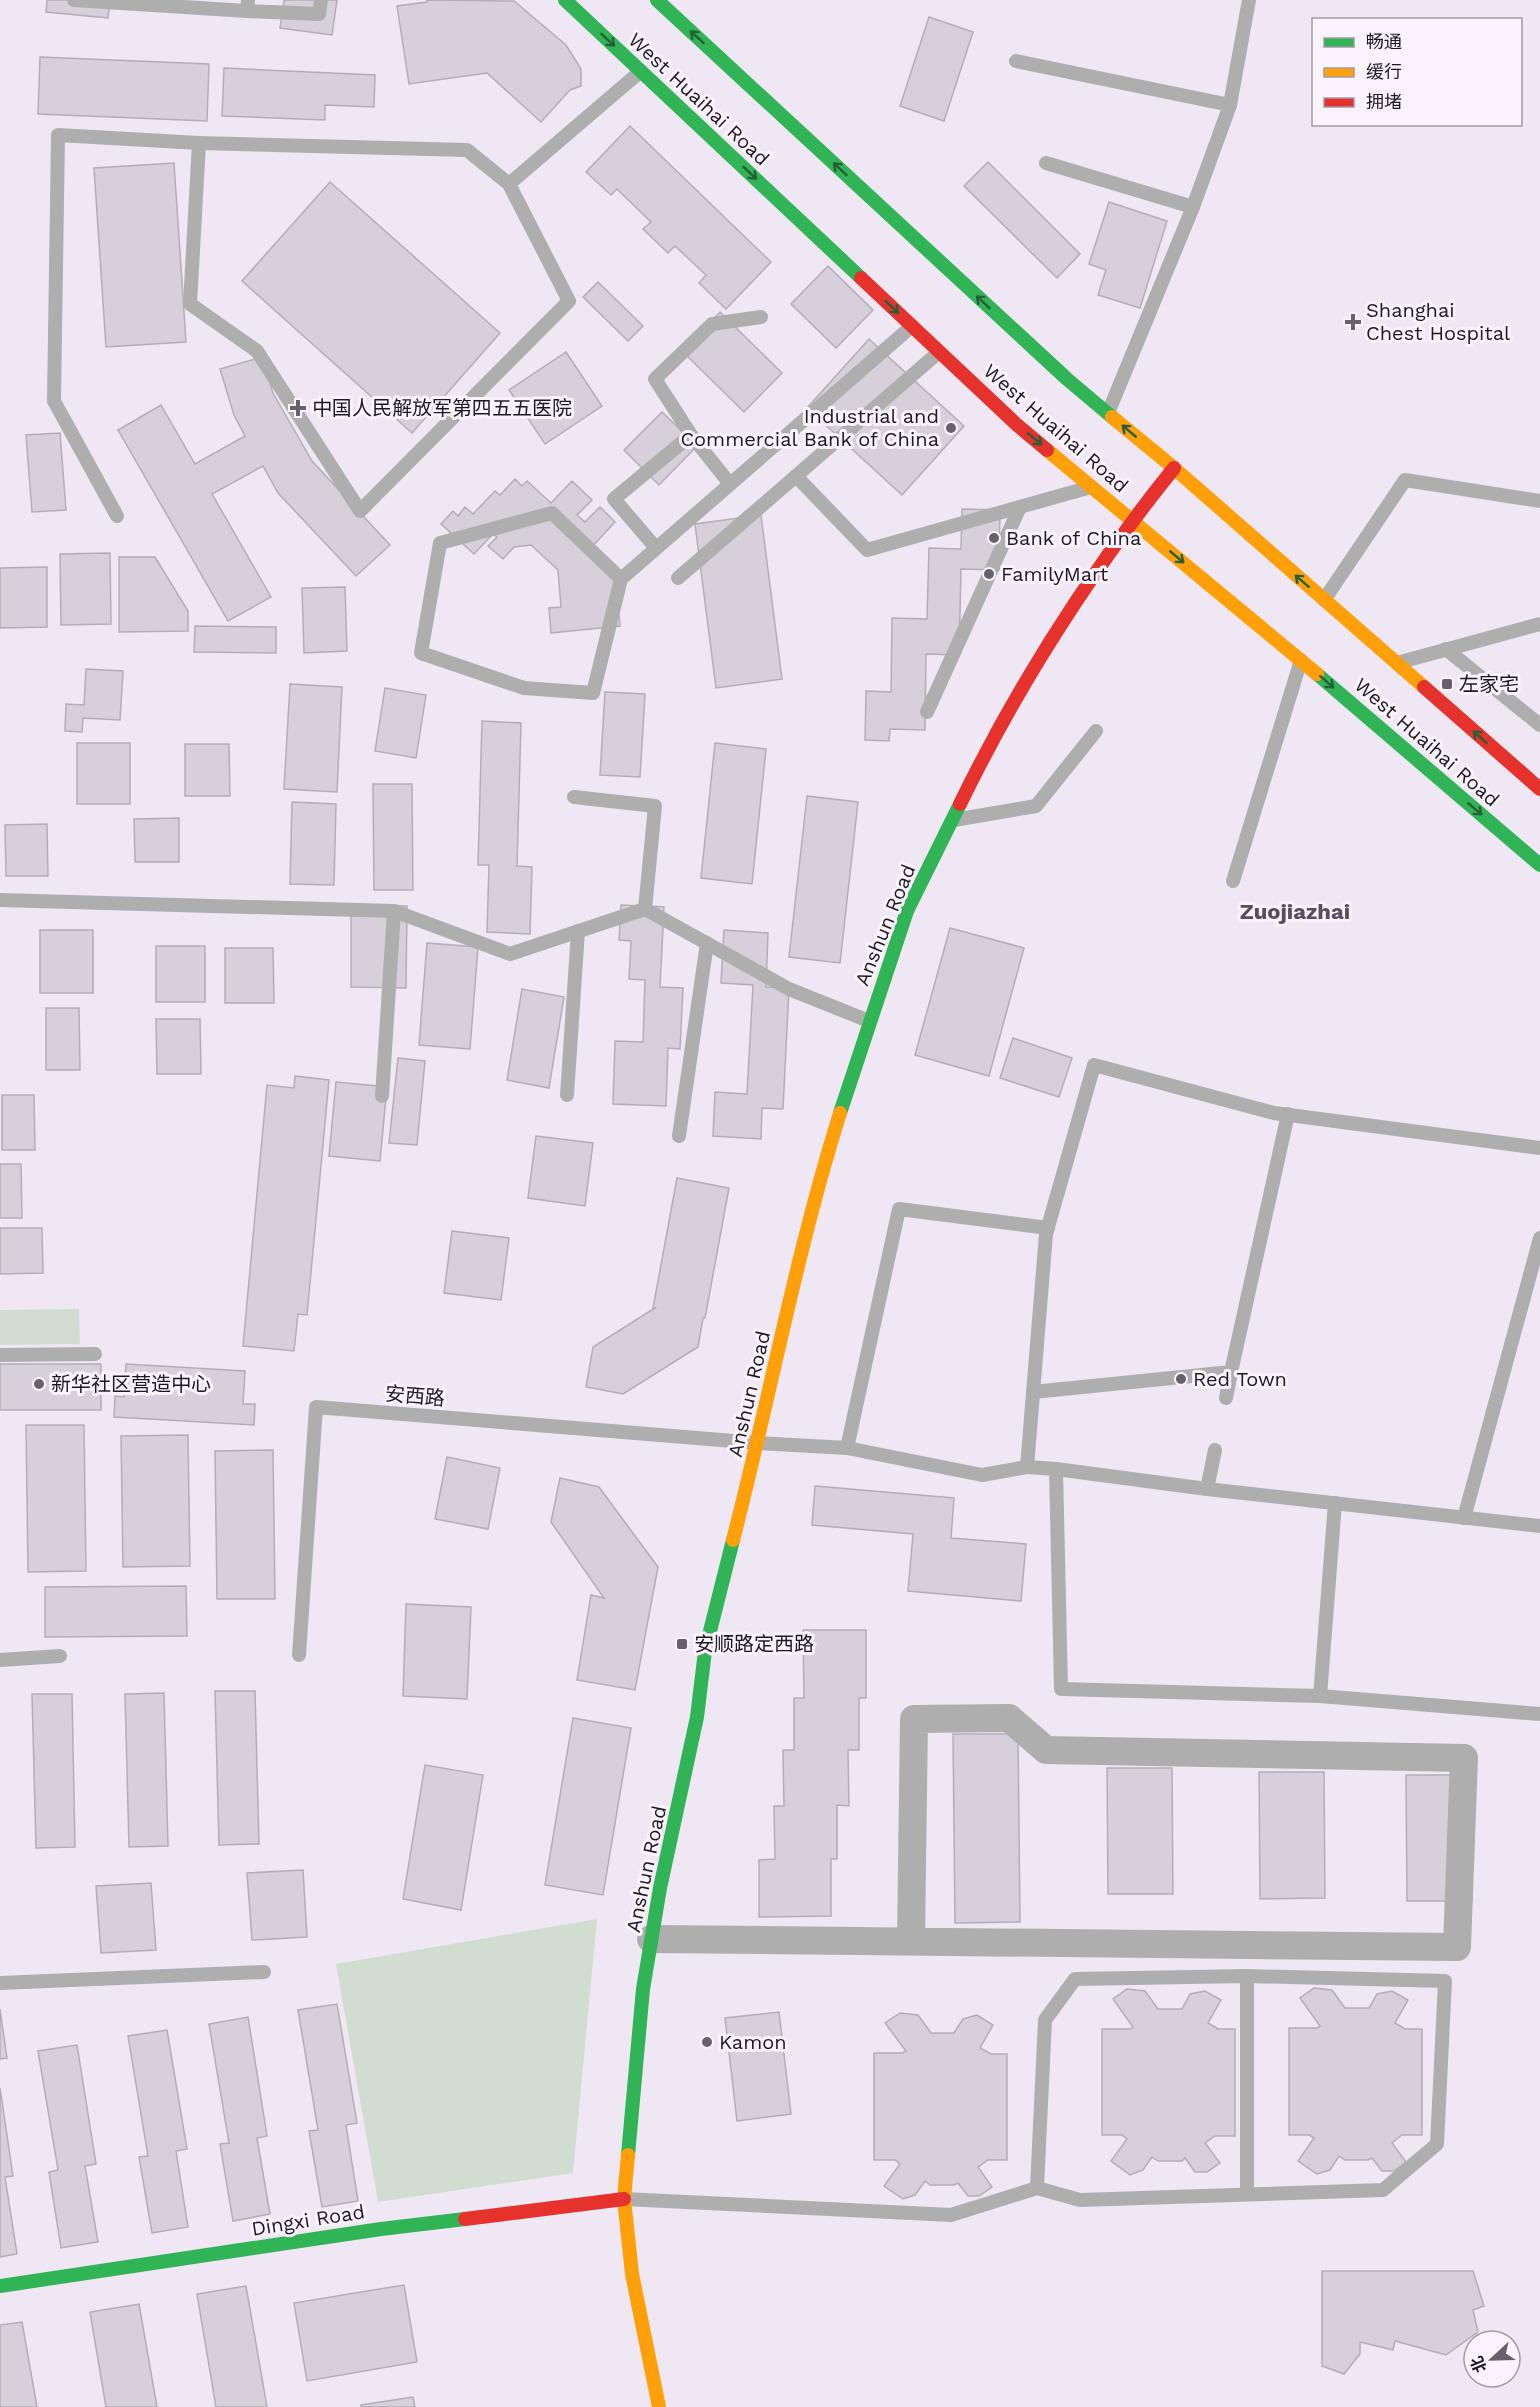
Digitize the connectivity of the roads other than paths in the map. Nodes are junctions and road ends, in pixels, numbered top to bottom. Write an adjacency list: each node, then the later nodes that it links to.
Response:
1 (74, 0): 6 (lane)
2 (321, 0): 6 (lane)
3 (565, 0): 8 (street, West Huaihai Road, one-way to 8)
4 (657, 0): 17 (street, West Huaihai Road, one-way to 4)
5 (1249, 0): 9 (lane)
6 (248, 6)
7 (1016, 61): 9 (lane)
8 (641, 71): 12 (lane); 15 (street, West Huaihai Road, one-way to 15)
9 (1230, 105): 13 (lane)
10 (199, 143): 12 (lane); 12 (lane); 25 (lane)
11 (1046, 163): 13 (lane)
12 (509, 184)
13 (1193, 207): 17 (lane)
14 (761, 317): 18 (lane)
15 (912, 326): 16 (street, West Huaihai Road); 21 (lane)
16 (939, 351): 20 (lane); 22 (street, West Huaihai Road, one-way to 22)
17 (1108, 413): 19 (street, West Huaihai Road, one-way to 17)
18 (691, 435): 21 (lane); 27 (lane)
19 (1174, 468): 26 (street, Anshun Road); 30 (street, West Huaihai Road, one-way to 19)
20 (796, 476): 24 (lane); 28 (lane)
21 (730, 484): 27 (lane)
22 (1093, 487): 24 (lane); 26 (street, West Huaihai Road)
23 (1540, 501): 30 (lane)
24 (1020, 507): 35 (lane)
25 (117, 516)
26 (1132, 519): 33 (street, West Huaihai Road, one-way to 33); 40 (street, Anshun Road)
27 (656, 548): 29 (lane)
28 (678, 578)
29 (621, 579): 29 (lane)
30 (1324, 600): 34 (street, West Huaihai Road)
31 (1540, 624): 32 (lane)
32 (1446, 649): 34 (lane); 36 (lane)
33 (1301, 660): 41 (street, West Huaihai Road, one-way to 41); 42 (lane)
34 (1395, 663): 38 (street, West Huaihai Road, one-way to 34)
35 (927, 712)
36 (1540, 725)
37 (1096, 731): 40 (lane)
38 (1540, 789)
39 (574, 796): 44 (lane)
40 (952, 821): 48 (street, Anshun Road)
41 (1540, 865)
42 (1233, 881)
43 (0, 900): 45 (lane)
44 (645, 909): 46 (lane); 47 (lane)
45 (394, 911): 46 (lane); 50 (lane)
46 (578, 931): 49 (lane)
47 (707, 943): 48 (lane); 52 (lane)
48 (869, 1021): 61 (street, Anshun Road)
49 (567, 1095)
50 (382, 1096)
51 (1288, 1114): 53 (lane); 54 (lane); 58 (lane)
52 (680, 1136)
53 (1540, 1148)
54 (1048, 1228): 59 (lane); 62 (lane)
55 (1540, 1238): 68 (lane)
56 (95, 1354): 57 (lane)
57 (0, 1355)
58 (1231, 1372): 59 (lane); 60 (lane)
59 (1033, 1392): 64 (lane)
60 (1226, 1398)
61 (758, 1443): 62 (lane); 70 (lane, 安西路); 75 (street, Anshun Road)
62 (847, 1448): 64 (lane)
63 (1215, 1450): 66 (lane)
64 (1028, 1467): 65 (lane)
65 (1056, 1469): 66 (lane); 73 (lane)
66 (1206, 1489): 67 (lane)
67 (1335, 1503): 68 (lane); 73 (lane)
68 (1464, 1518): 69 (lane)
69 (1540, 1526)
70 (299, 1655)
71 (60, 1656): 72 (lane)
72 (0, 1660)
73 (1320, 1696): 74 (lane)
74 (1540, 1714)
75 (651, 1939): 76 (street); 82 (street, Anshun Road)
76 (911, 1941): 76 (street)
77 (264, 1972): 79 (lane)
78 (1247, 1976): 80 (lane); 81 (lane); 81 (lane)
79 (0, 1983)
80 (1037, 2188): 81 (lane); 82 (lane)
81 (1247, 2194)
82 (624, 2199): 83 (street, Dingxi Road); 84 (street, Anshun Road)
83 (0, 2286)
84 (659, 2407)

